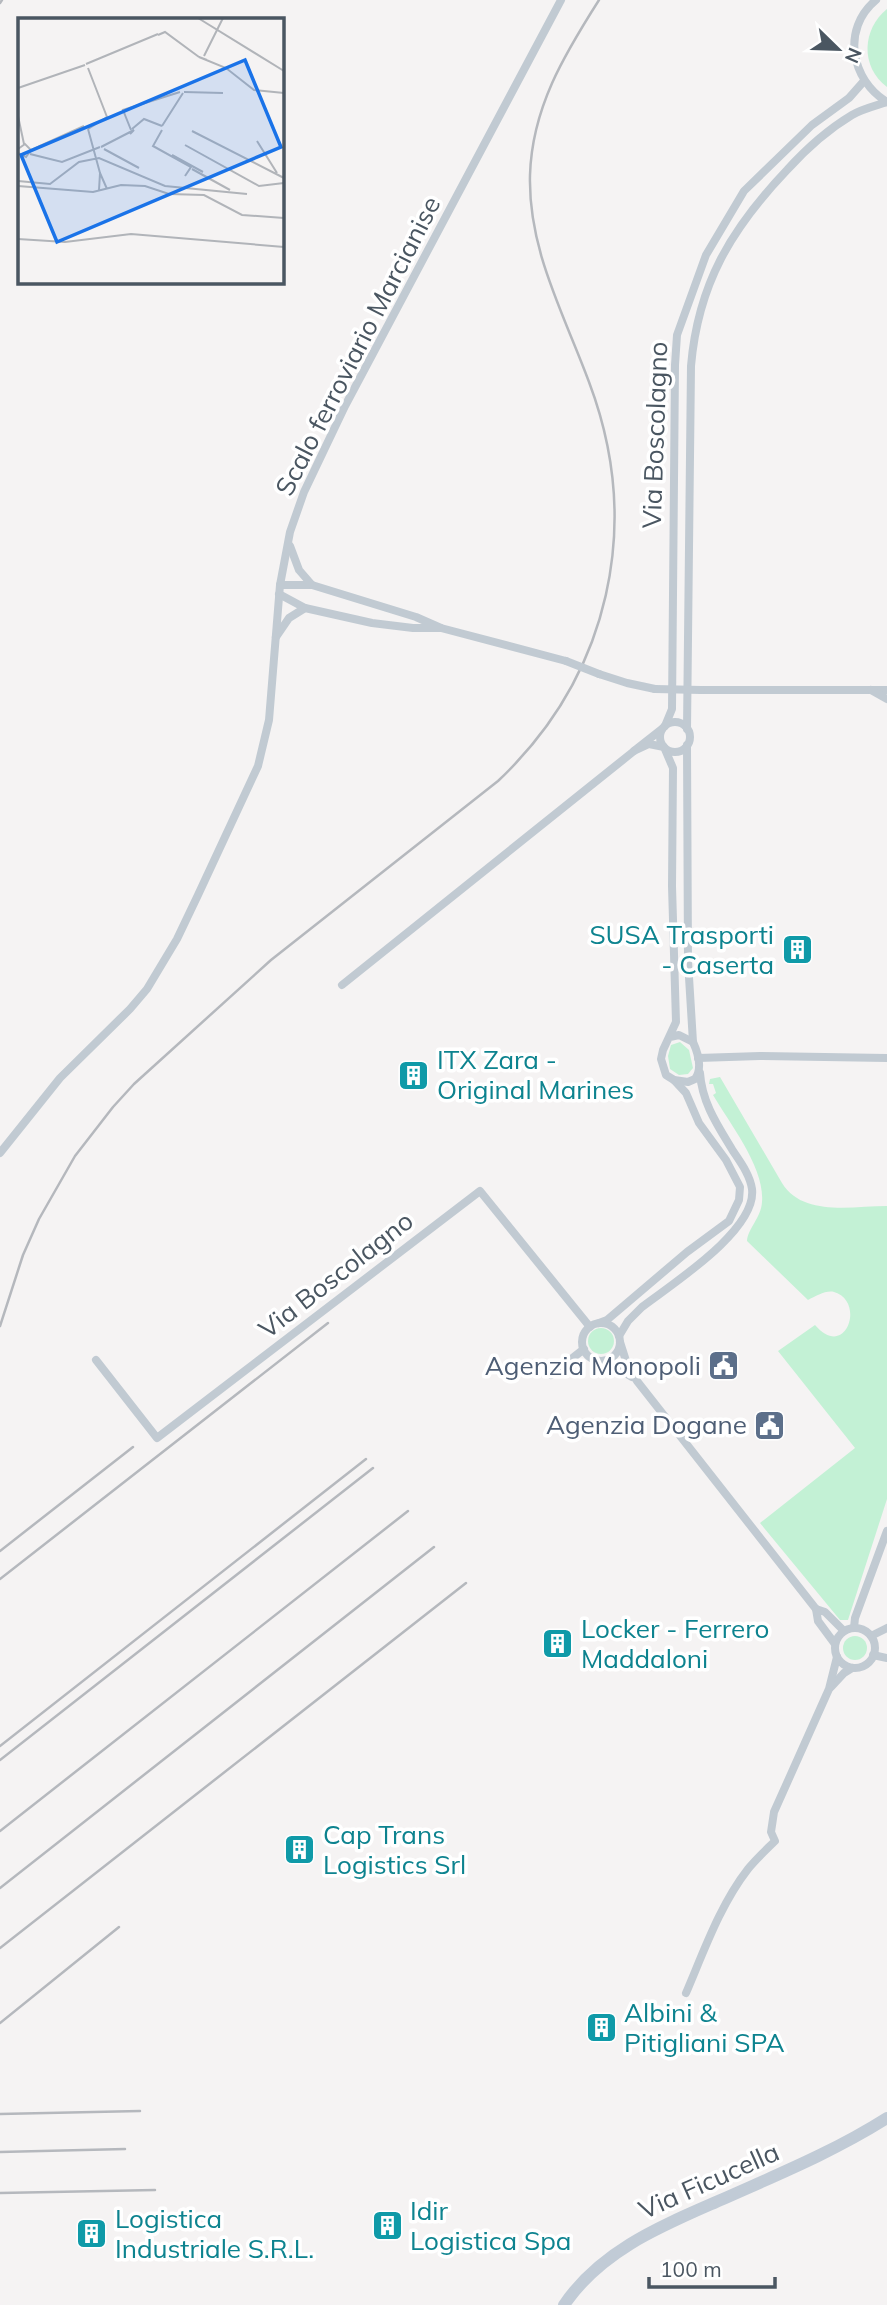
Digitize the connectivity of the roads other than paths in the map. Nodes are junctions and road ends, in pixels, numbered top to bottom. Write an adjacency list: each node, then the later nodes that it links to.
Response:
1 (561, 0): 5 (street, Scalo ferroviario Marcianise)
2 (876, 0): 3 (street, Via Boscolagno)
3 (864, 81): 4 (street, Via Boscolagno); 16 (street, Via Boscolagno)
4 (887, 102): 17 (street, Via Boscolagno)
5 (290, 532): 6 (street); 7 (street, Scalo ferroviario Marcianise)
6 (312, 585): 7 (street); 9 (street)
7 (279, 589): 8 (street); 12 (street, Scalo ferroviario Marcianise)
8 (305, 608): 10 (street); 12 (street)
9 (392, 609): 10 (street); 11 (street)
10 (388, 625): 11 (street)
11 (441, 628): 13 (street, bridge)
12 (274, 639): 28 (street, Scalo ferroviario Marcianise)
13 (871, 690): 14 (street); 15 (street)
14 (887, 690)
15 (887, 699)
16 (664, 728): 17 (street); 19 (street, Via Boscolagno); 20 (street)
17 (687, 729): 18 (street, Via Boscolagno)
18 (687, 745): 19 (street); 23 (street, Via Boscolagno)
19 (664, 747): 20 (street); 22 (street, Via Boscolagno)
20 (634, 751): 21 (street)
21 (342, 985)
22 (670, 1037): 23 (street); 27 (street, Via Boscolagno)
23 (693, 1042): 24 (street, Via Boscolagno)
24 (698, 1058): 25 (street); 26 (street, Via Boscolagno)
25 (887, 1058)
26 (700, 1071): 27 (street); 31 (street, Via Boscolagno)
27 (674, 1080): 29 (street, Via Boscolagno)
28 (0, 1153)
29 (599, 1323): 30 (street, Via Boscolagno); 31 (street)
30 (590, 1327): 32 (street); 33 (street, Via Boscolagno)
31 (620, 1339): 34 (street, Via Boscolagno); 36 (street)
32 (584, 1349): 34 (street); 35 (street)
33 (96, 1360)
34 (600, 1361): 36 (street)
35 (551, 1375)
36 (637, 1381): 38 (street)
37 (887, 1531): 39 (street)
38 (816, 1609): 41 (street); 43 (street)
39 (854, 1628): 41 (street); 42 (street)
40 (887, 1628): 42 (street)
41 (844, 1631): 43 (street)
42 (871, 1636): 44 (street)
43 (835, 1644): 45 (street)
44 (873, 1656): 46 (street); 47 (street)
45 (837, 1657): 47 (street); 48 (street)
46 (887, 1658)
47 (852, 1668): 48 (street)
48 (829, 1689): 49 (street)
49 (686, 1993)
50 (887, 2118): 51 (street, Via Ficucella)
51 (564, 2305)

